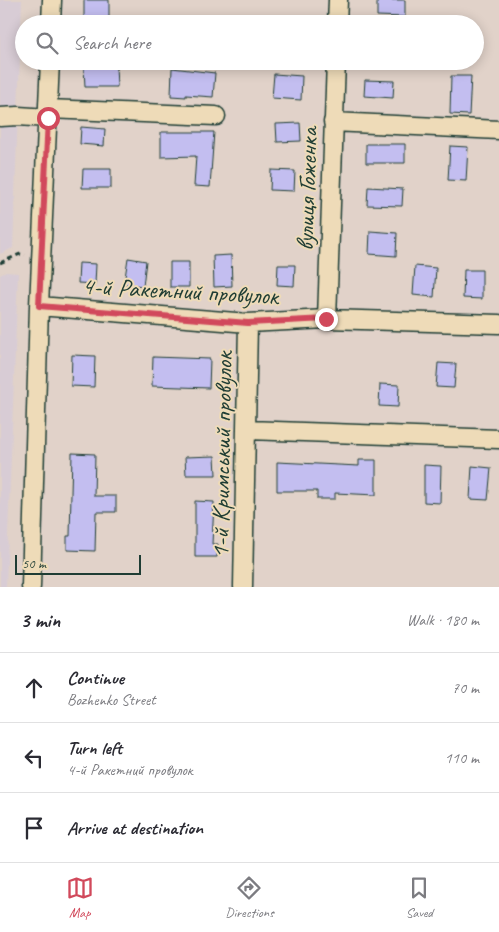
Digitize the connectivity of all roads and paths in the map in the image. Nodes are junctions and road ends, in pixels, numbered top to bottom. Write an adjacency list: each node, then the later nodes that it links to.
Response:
1 (52, 0): 3 (street)
2 (338, 0): 4 (street)
3 (51, 15)
4 (337, 15)
5 (50, 70): 7 (street)
6 (336, 70): 10 (street, вулиця Гоженка)
7 (48, 114): 8 (street); 9 (street); 12 (street)
8 (216, 116)
9 (0, 117)
10 (334, 122): 11 (street); 15 (street, вулиця Гоженка)
11 (499, 130)
12 (41, 256): 13 (path); 14 (street)
13 (0, 264)
14 (39, 306): 16 (street, 4-й Ракетний провулок); 20 (street)
15 (326, 319): 16 (street, 4-й Ракетний провулок); 17 (street, 4-й Ракетний провулок)
16 (248, 323): 18 (street, 1-й Кримський провулок)
17 (499, 324)
18 (246, 430): 19 (street); 21 (street, 1-й Кримський провулок)
19 (499, 438)
20 (30, 587)
21 (243, 587)

